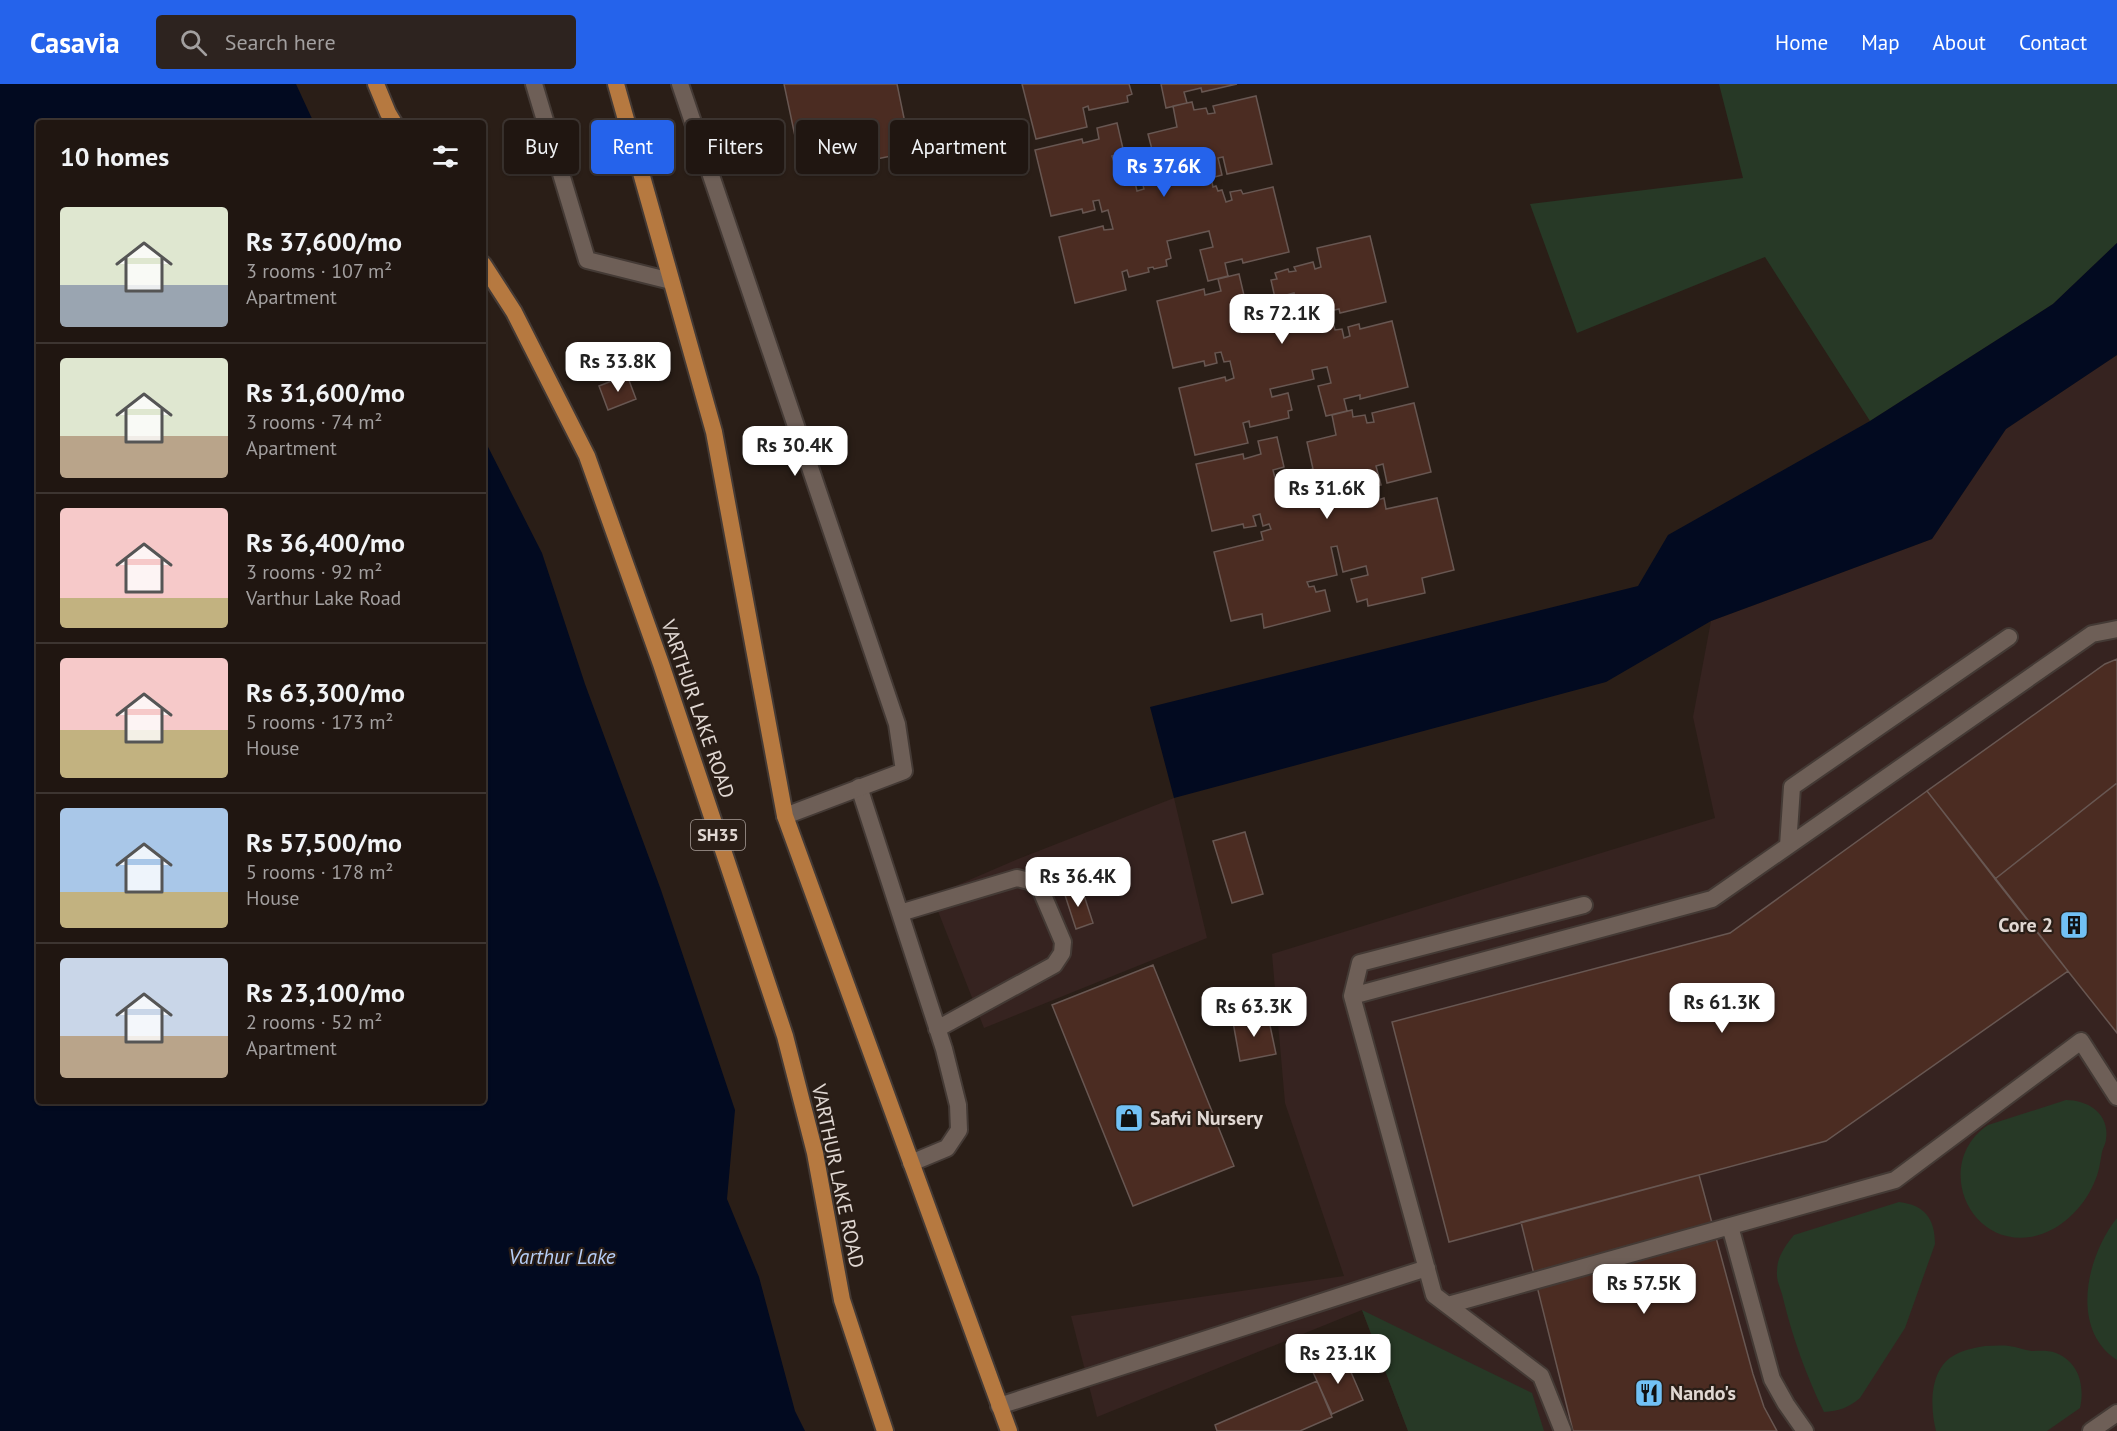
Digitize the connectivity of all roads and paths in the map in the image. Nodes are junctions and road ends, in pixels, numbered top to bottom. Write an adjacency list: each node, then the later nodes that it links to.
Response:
1 (376, 84): 5 (main road)
2 (534, 84): 7 (street)
3 (616, 84): 7 (main road)
4 (680, 84): 10 (street)
5 (392, 120)
6 (486, 269): 24 (main road, VARTHUR LAKE ROAD / SH35)
7 (671, 281): 11 (main road)
8 (2117, 629): 12 (street)
9 (2010, 637): 12 (street)
10 (859, 787): 11 (street); 14 (street)
11 (785, 816): 18 (main road)
12 (1788, 846): 15 (street)
13 (1584, 905): 15 (street)
14 (900, 913): 16 (street); 16 (street)
15 (1353, 996): 20 (street)
16 (937, 1029): 18 (street)
17 (2117, 1097): 19 (street)
18 (911, 1163): 22 (main road)
19 (1730, 1226): 21 (street); 27 (street)
20 (1427, 1268): 21 (street); 22 (street)
21 (1448, 1305): 26 (street)
22 (999, 1406): 25 (main road)
23 (2117, 1413): 28 (street)
24 (885, 1431)
25 (1009, 1431)
26 (1563, 1431)
27 (1805, 1431)
28 (2091, 1431)

